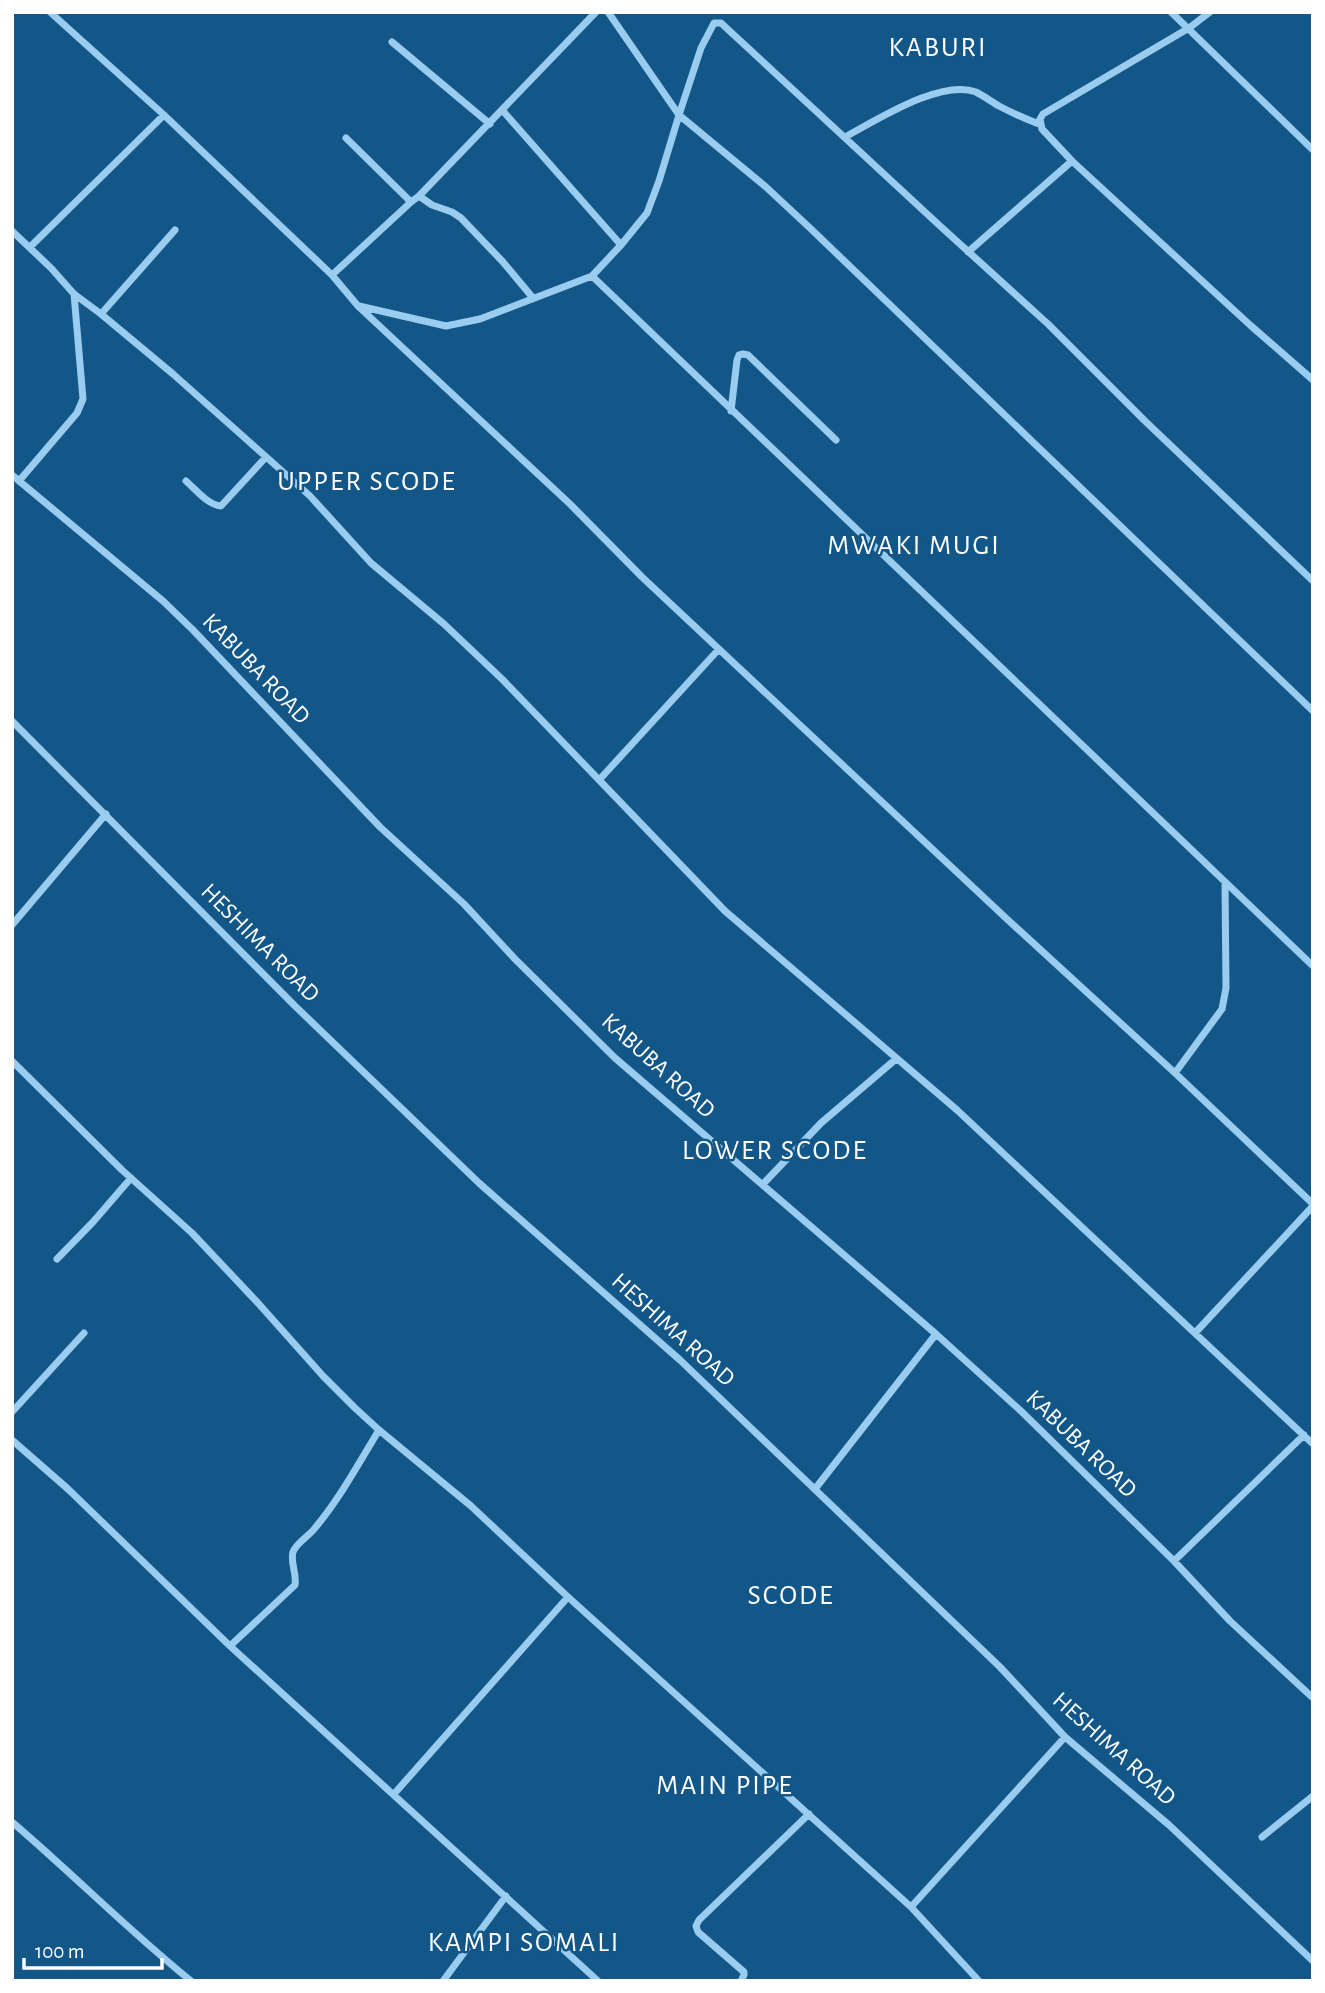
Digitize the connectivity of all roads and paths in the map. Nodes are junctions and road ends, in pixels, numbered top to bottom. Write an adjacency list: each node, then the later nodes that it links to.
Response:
1 (50, 12): 9 (street)
2 (596, 12): 8 (street)
3 (608, 12): 10 (street)
4 (1171, 12): 6 (street)
5 (1210, 12): 6 (street)
6 (1189, 28): 12 (street); 15 (street)
7 (392, 42): 11 (street)
8 (503, 111): 11 (street); 21 (street)
9 (164, 115): 22 (street); 24 (street)
10 (679, 115): 13 (street); 21 (street); 39 (street)
11 (490, 124): 17 (street)
12 (1039, 124): 13 (street); 16 (street)
13 (845, 137): 23 (street)
14 (346, 138): 18 (street)
15 (1313, 149)
16 (1072, 161): 23 (street); 30 (street)
17 (419, 196): 18 (street); 27 (street)
18 (411, 202): 24 (street)
19 (175, 230): 29 (street)
20 (12, 231): 22 (street)
21 (621, 245): 25 (street)
22 (30, 247): 26 (street)
23 (968, 252): 37 (street)
24 (332, 275): 28 (street)
25 (592, 276): 27 (street); 31 (street)
26 (74, 293): 29 (street); 35 (street)
27 (533, 298): 28 (street)
28 (358, 306): 38 (street)
29 (101, 314): 33 (street)
30 (1313, 380)
31 (731, 411): 32 (street); 43 (street)
32 (835, 440)
33 (266, 457): 36 (street); 41 (street)
34 (12, 475): 35 (street, KABUBA ROAD)
35 (19, 481): 50 (street, KABUBA ROAD)
36 (186, 481)
37 (1313, 581)
38 (719, 649): 41 (street); 48 (street)
39 (1313, 711)
40 (12, 721): 42 (street, HESHIMA ROAD)
41 (600, 779): 46 (street)
42 (106, 814): 44 (street); 61 (street, HESHIMA ROAD)
43 (1225, 882): 45 (street); 48 (street)
44 (12, 925)
45 (1313, 966)
46 (896, 1059): 50 (street); 54 (street)
47 (12, 1061): 49 (street)
48 (1175, 1073): 51 (street)
49 (131, 1178): 52 (street); 57 (street)
50 (763, 1184): 55 (street, KABUBA ROAD)
51 (1313, 1205): 54 (street)
52 (57, 1259)
53 (84, 1333): 56 (street)
54 (1195, 1333): 58 (street)
55 (936, 1334): 61 (street); 62 (street, KABUBA ROAD)
56 (12, 1412)
57 (379, 1430): 63 (street); 64 (street)
58 (1304, 1435): 60 (street); 62 (street)
59 (12, 1440): 64 (street)
60 (1313, 1444)
61 (815, 1489): 66 (street, HESHIMA ROAD)
62 (1174, 1561): 65 (street, KABUBA ROAD)
63 (568, 1597): 67 (street); 69 (street)
64 (230, 1646): 67 (street)
65 (1313, 1698)
66 (1065, 1737): 73 (street); 74 (street, HESHIMA ROAD)
67 (394, 1794): 72 (street)
68 (1313, 1796): 71 (street)
69 (809, 1814): 73 (street); 78 (street)
70 (12, 1822): 75 (street)
71 (1262, 1837)
72 (506, 1896): 76 (street); 77 (street)
73 (911, 1907): 79 (street)
74 (1313, 1961)
75 (191, 1981)
76 (443, 1981)
77 (598, 1981)
78 (741, 1981)
79 (979, 1981)

